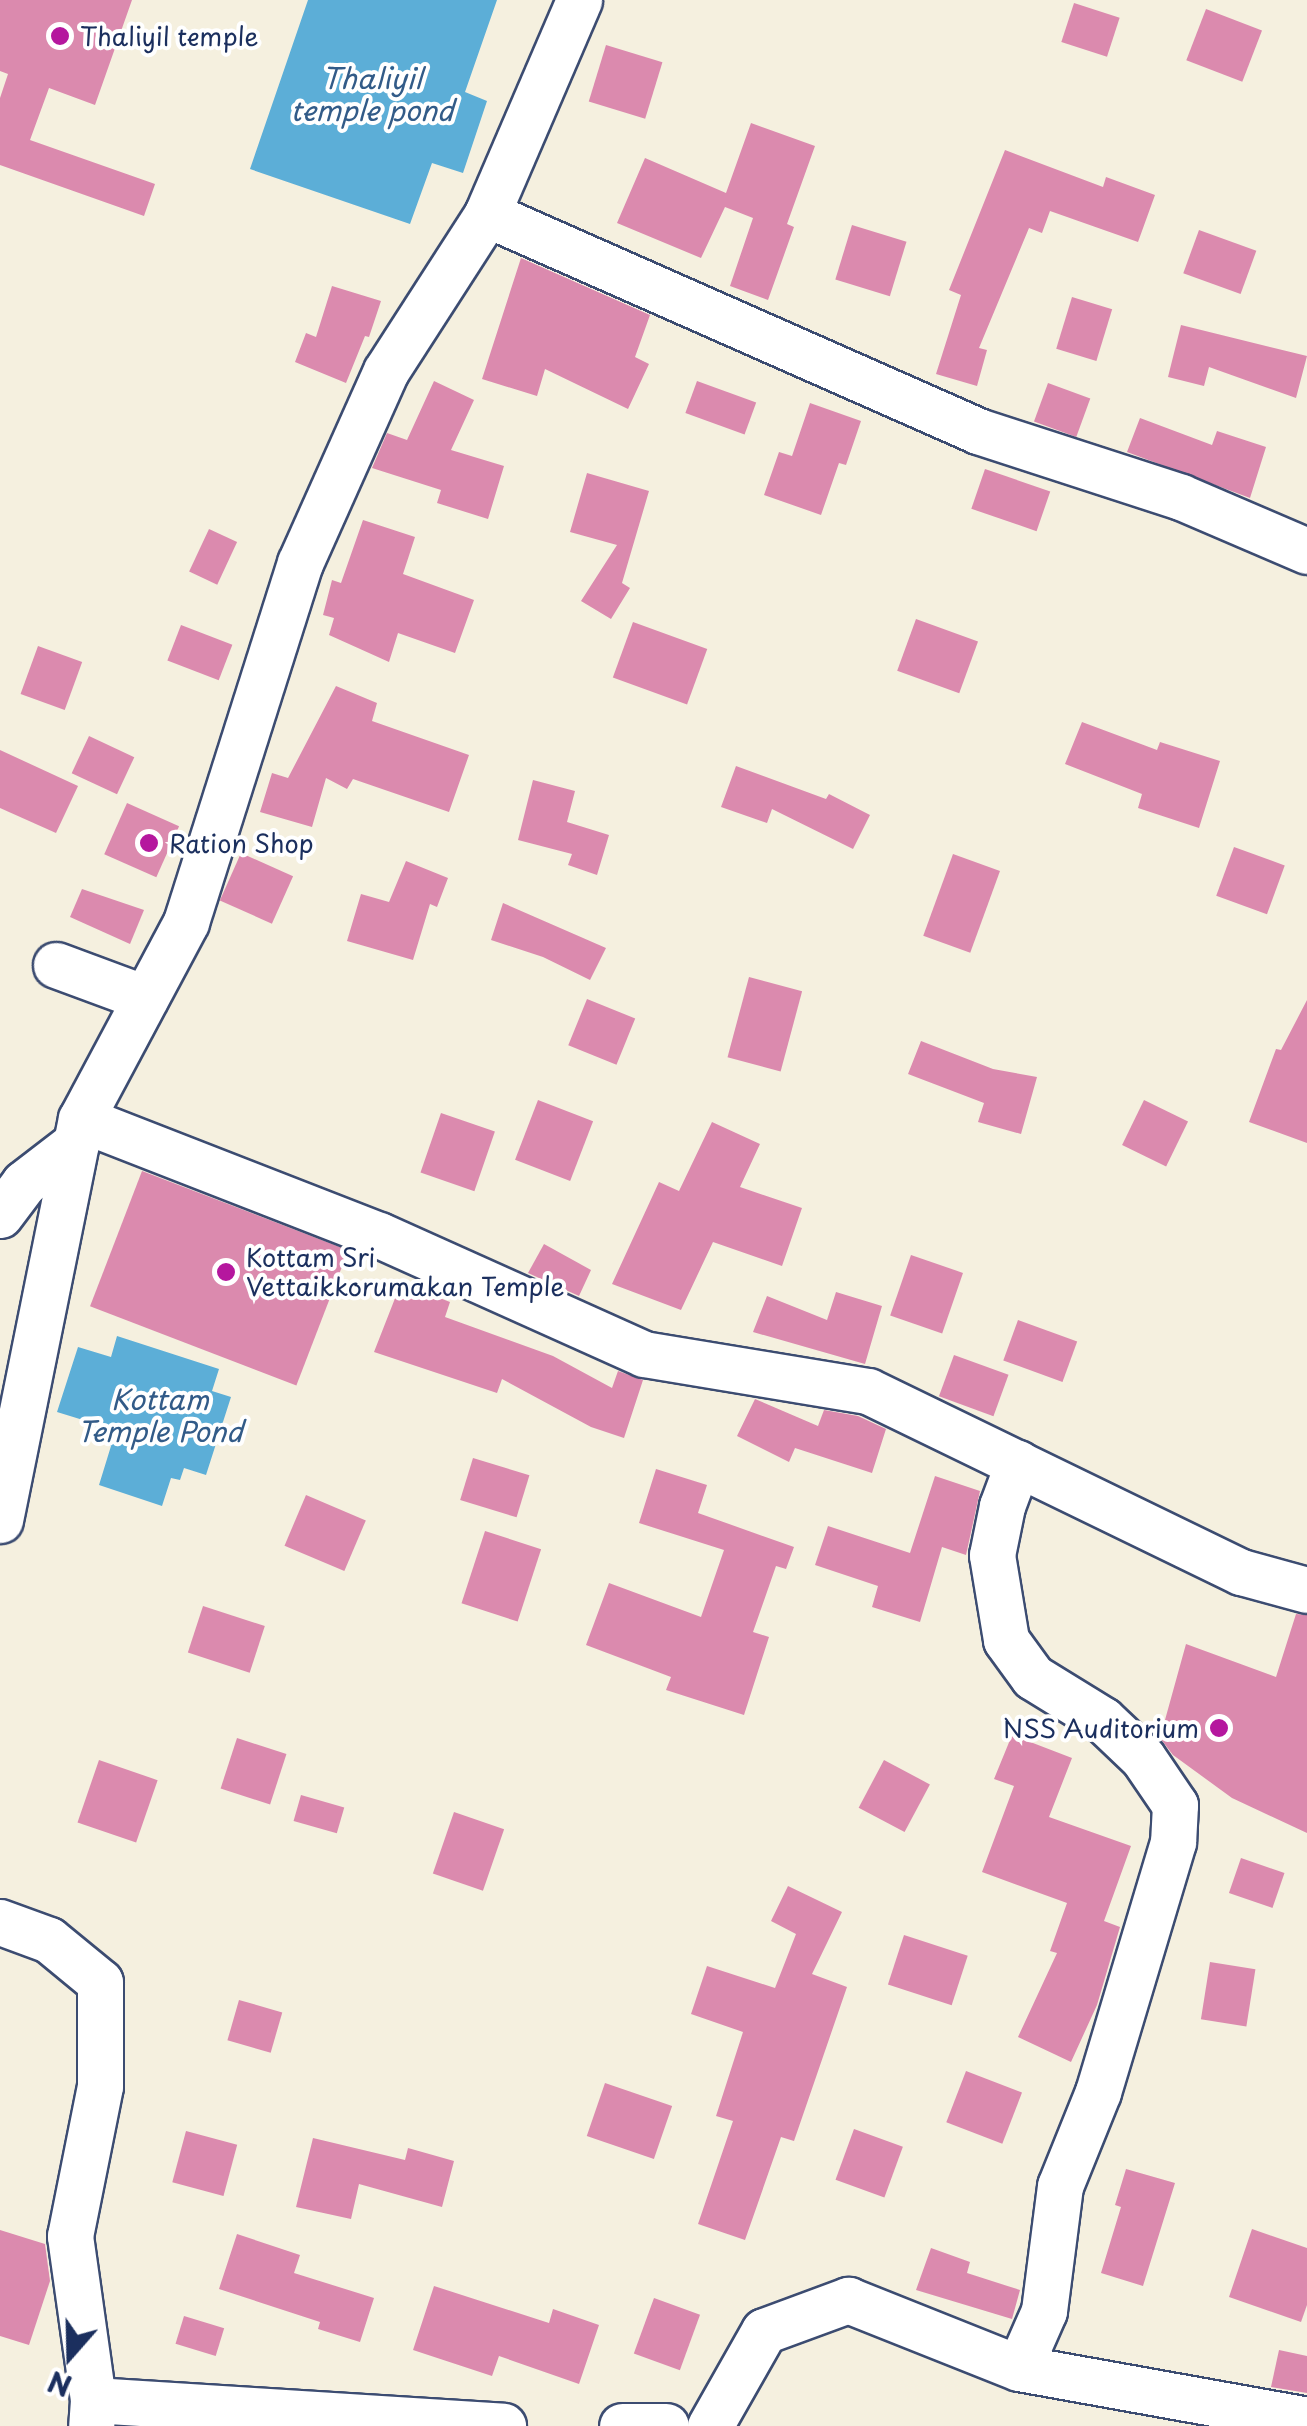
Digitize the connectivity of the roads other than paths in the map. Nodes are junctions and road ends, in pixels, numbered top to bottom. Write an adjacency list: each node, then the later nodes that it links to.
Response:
1 (579, 0): 2 (street)
2 (487, 214): 3 (street); 5 (street)
3 (1307, 551)
4 (56, 966): 5 (street)
5 (145, 998): 6 (street)
6 (78, 1131): 7 (street); 8 (street); 9 (street)
7 (0, 1215)
8 (1018, 1464): 10 (street); 12 (street)
9 (0, 1520)
10 (1307, 1590)
11 (0, 1922): 13 (street)
12 (1019, 2368): 14 (street); 18 (street)
13 (92, 2413): 15 (street)
14 (1307, 2420)
15 (503, 2426)
16 (622, 2426): 17 (street)
17 (666, 2426)
18 (710, 2426)

